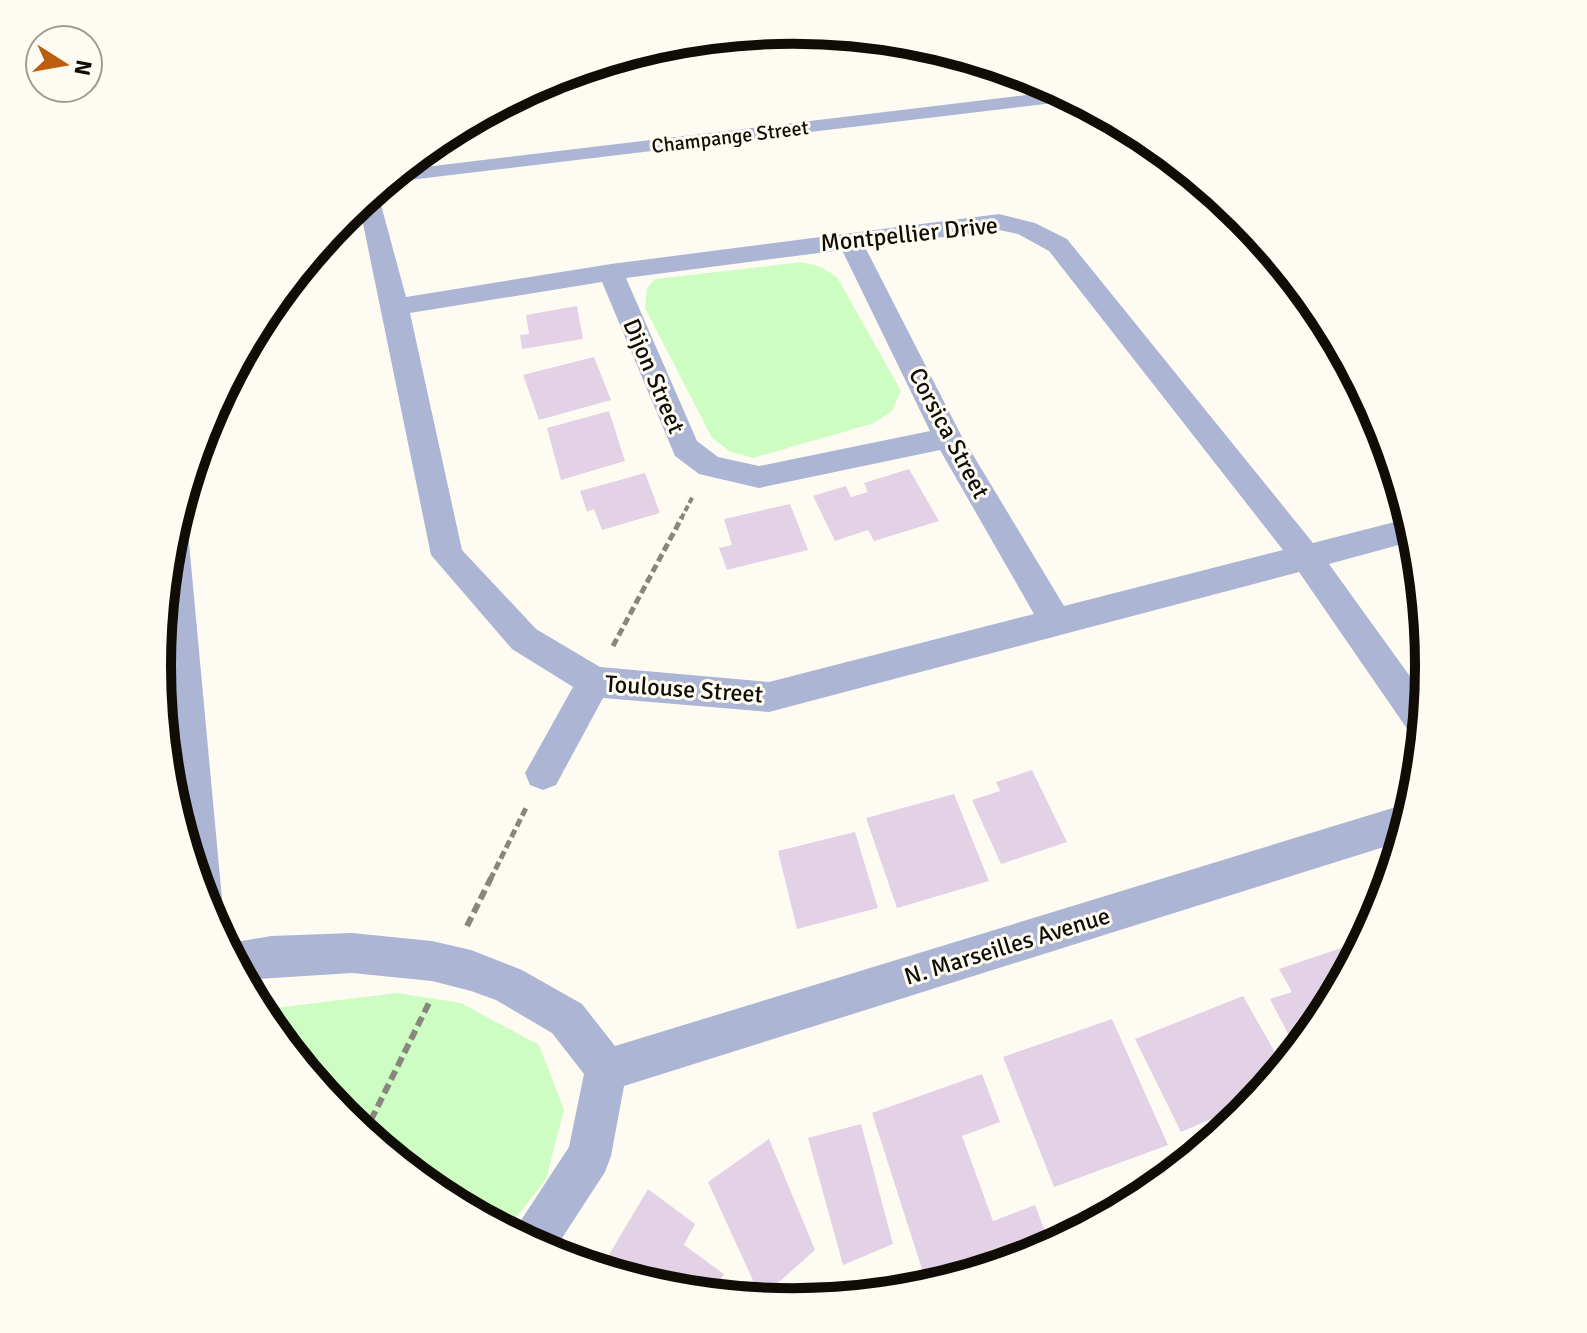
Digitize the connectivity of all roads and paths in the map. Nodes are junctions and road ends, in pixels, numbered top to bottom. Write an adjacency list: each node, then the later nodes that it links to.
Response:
1 (1049, 99): 2 (street, Champange Street)
2 (412, 175)
3 (372, 208): 6 (street, Toulouse Street)
4 (849, 239): 5 (street, Montpellier Drive); 7 (street, Corsica Street); 10 (street, Montpellier Drive)
5 (611, 272): 6 (street, Montpellier Drive); 8 (street, Dijon Street)
6 (396, 307): 13 (street, Toulouse Street)
7 (948, 438): 8 (street); 12 (street, Corsica Street)
8 (709, 466): 13 (path)
9 (1401, 533): 10 (street, Toulouse Street)
10 (1308, 559): 12 (street, Toulouse Street); 14 (street, Montpellier Drive)
11 (176, 584): 17 (street)
12 (1056, 623): 13 (street, Toulouse Street)
13 (594, 682): 15 (street)
14 (1415, 711)
15 (543, 773)
16 (1396, 825): 19 (street, N. Marseilles Avenue)
17 (198, 847)
18 (244, 959): 19 (street)
19 (606, 1070): 20 (street)
20 (538, 1234)

